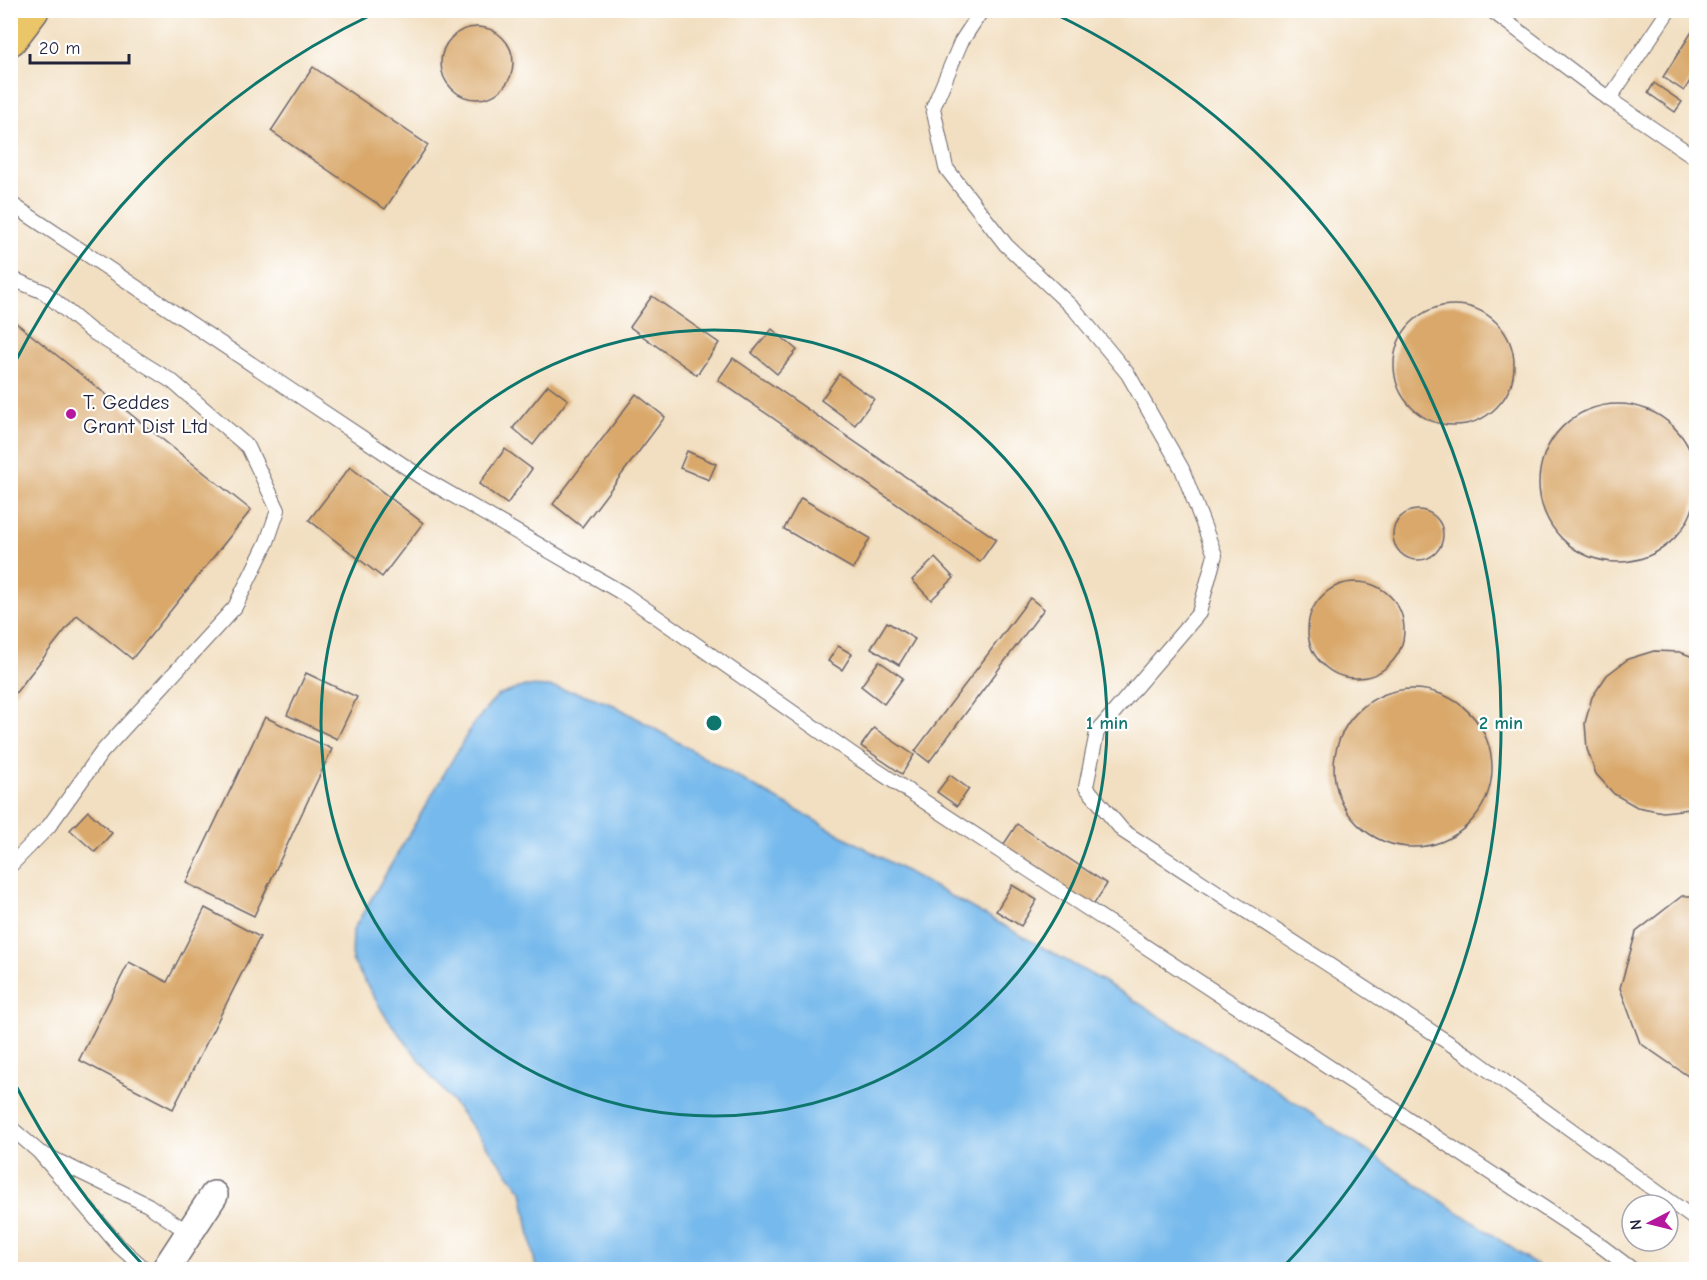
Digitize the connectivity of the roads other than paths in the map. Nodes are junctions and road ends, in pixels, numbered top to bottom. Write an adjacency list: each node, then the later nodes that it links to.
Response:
1 (32, 10): 5 (highway)
2 (982, 10): 14 (lane)
3 (1491, 10): 6 (lane)
4 (1669, 10): 6 (lane)
5 (10, 39)
6 (1608, 99): 7 (lane)
7 (1696, 158)
8 (10, 203): 18 (lane)
9 (10, 278): 10 (lane)
10 (10, 866)
11 (10, 1127): 12 (lane)
12 (39, 1152): 15 (lane); 16 (lane)
13 (214, 1196): 15 (street)
14 (1696, 1220)
15 (189, 1233): 17 (street)
16 (146, 1269)
17 (165, 1269)
18 (1633, 1269)

